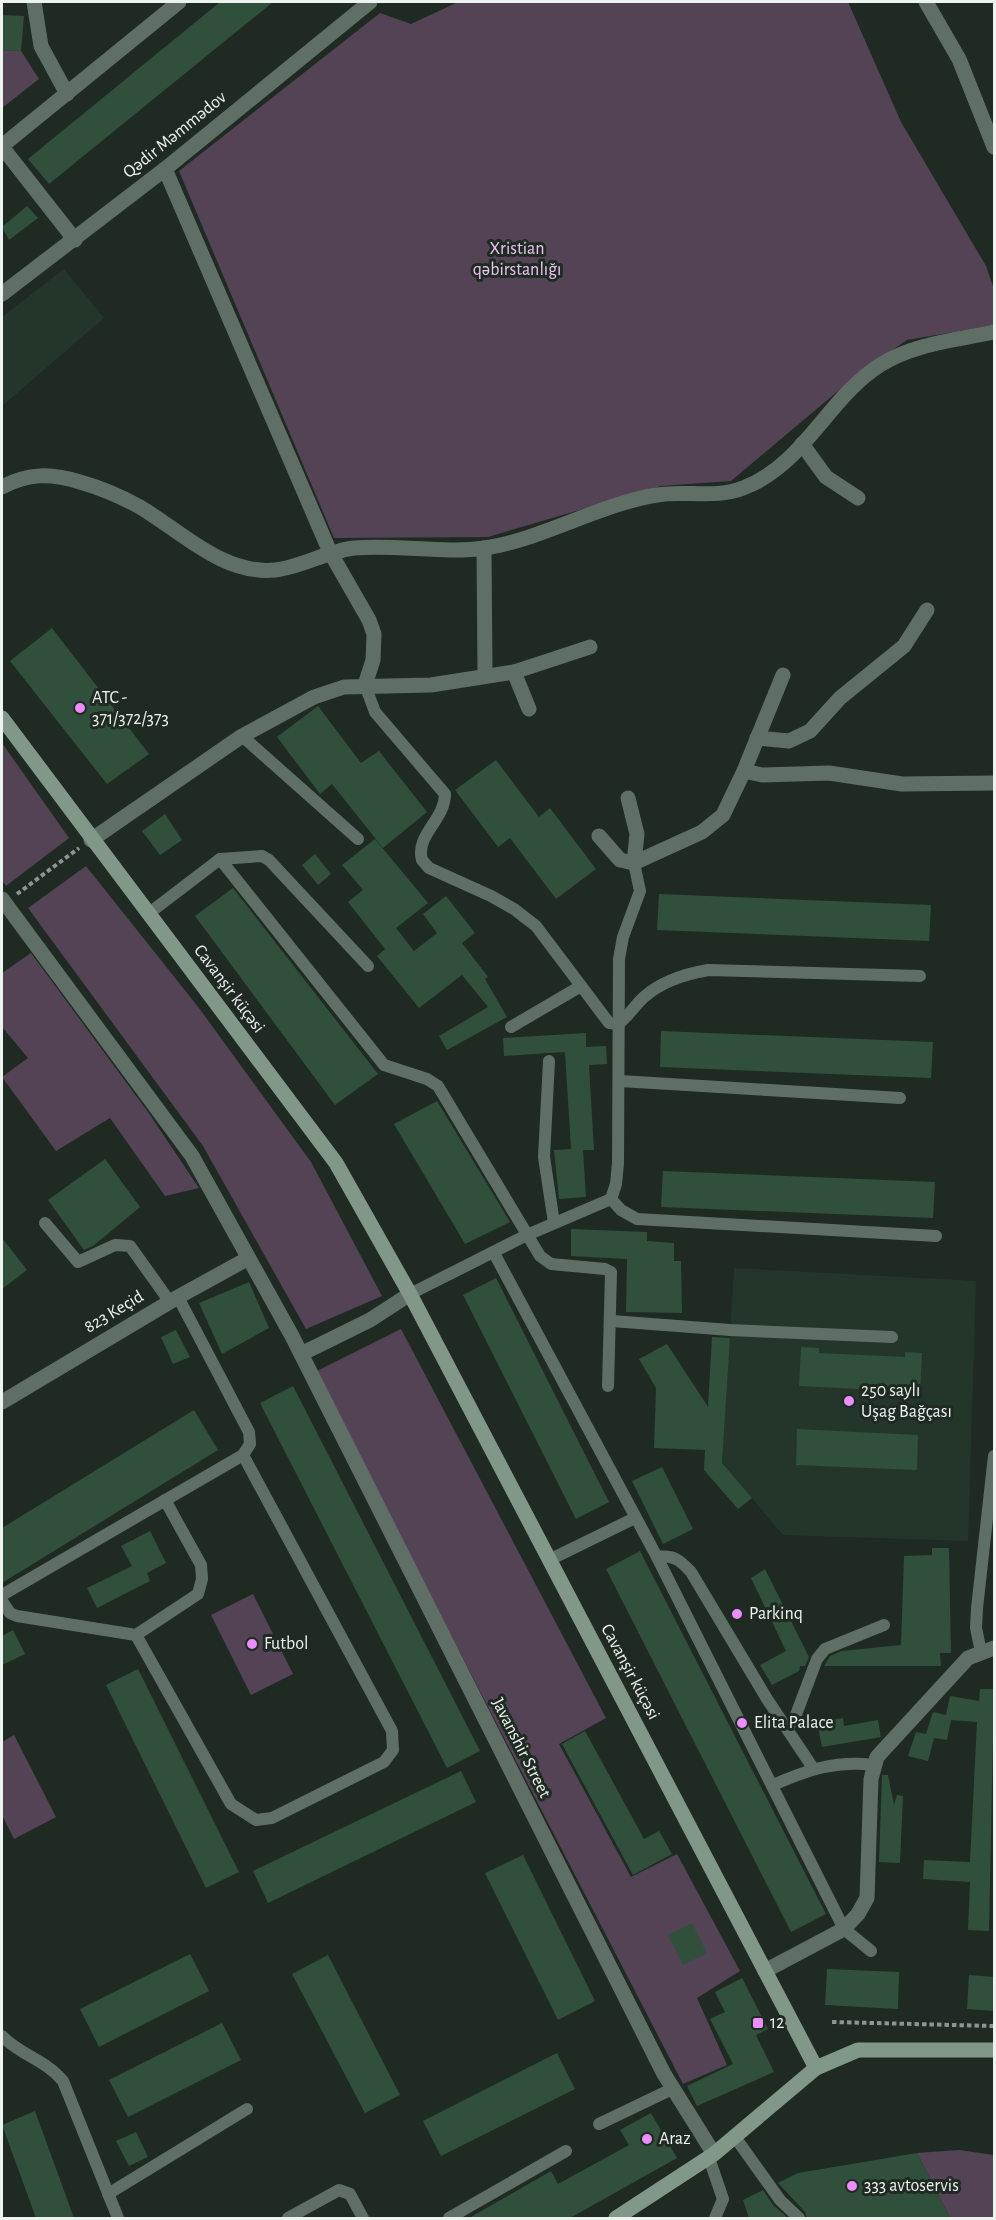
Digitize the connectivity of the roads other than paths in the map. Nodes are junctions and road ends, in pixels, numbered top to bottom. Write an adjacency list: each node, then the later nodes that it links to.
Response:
1 (34, 2): 5 (street)
2 (179, 2): 5 (street)
3 (370, 2): 8 (street, Qədir Məmmədov)
4 (926, 2): 7 (street)
5 (67, 94): 6 (street)
6 (2, 147): 9 (street)
7 (994, 147)
8 (165, 169): 9 (street, Qədir Məmmədov); 16 (street)
9 (75, 240): 10 (street, Qədir Məmmədov)
10 (2, 294)
11 (994, 332): 12 (street)
12 (802, 444): 14 (street); 15 (street)
13 (2, 487): 16 (street)
14 (858, 498)
15 (484, 548): 16 (street); 20 (street)
16 (330, 552): 22 (street)
17 (927, 610): 26 (street)
18 (590, 647): 19 (street)
19 (514, 672): 20 (street); 23 (street)
20 (485, 675): 22 (street)
21 (783, 675): 26 (street)
22 (365, 685): 25 (street); 39 (lane)
23 (529, 709)
24 (2, 718): 32 (street, Cavanşir küçəsi)
25 (242, 736): 31 (lane); 32 (street)
26 (757, 738): 27 (street)
27 (744, 771): 28 (street); 34 (street)
28 (994, 783)
29 (628, 798): 34 (street)
30 (599, 836): 34 (street)
31 (358, 839)
32 (91, 840): 36 (street, Cavanşir küçəsi)
33 (220, 859): 36 (lane); 37 (lane); 48 (lane)
34 (634, 863): 40 (lane)
35 (3, 901): 51 (street)
36 (148, 914): 52 (street, Cavanşir küçəsi)
37 (368, 966)
38 (920, 976): 40 (lane)
39 (582, 986): 40 (lane); 41 (lane)
40 (618, 1024): 43 (lane)
41 (511, 1028)
42 (549, 1061): 47 (lane)
43 (620, 1080): 44 (lane); 45 (lane)
44 (900, 1098)
45 (611, 1198): 47 (lane); 49 (lane)
46 (45, 1223): 53 (lane)
47 (554, 1223): 48 (lane)
48 (527, 1235): 50 (lane); 54 (lane)
49 (936, 1236)
50 (494, 1253): 52 (lane); 63 (lane)
51 (247, 1259): 53 (street, 823 Keçid); 56 (street)
52 (410, 1294): 56 (street); 65 (street, Cavanşir küçəsi)
53 (174, 1299): 58 (street, 823 Keçid); 59 (lane)
54 (612, 1321): 55 (lane); 57 (lane)
55 (892, 1337)
56 (301, 1354): 81 (street, Javanshir Street)
57 (608, 1386)
58 (2, 1402)
59 (243, 1455): 62 (lane); 69 (lane)
60 (994, 1456): 61 (lane)
61 (993, 1495): 70 (lane)
62 (165, 1500): 66 (lane); 69 (lane)
63 (635, 1518): 64 (lane); 65 (lane)
64 (657, 1557): 71 (lane); 74 (lane)
65 (549, 1560): 77 (street, Cavanşir küçəsi)
66 (2, 1595)
67 (2, 1600): 69 (lane)
68 (884, 1625): 71 (lane)
69 (136, 1635)
70 (988, 1650): 72 (street)
71 (787, 1728): 73 (lane)
72 (873, 1765): 73 (lane); 75 (street)
73 (813, 1768): 74 (lane)
74 (773, 1785): 75 (lane)
75 (844, 1929): 76 (lane); 77 (street)
76 (871, 1952)
77 (765, 1971): 80 (street, Cavanşir küçəsi)
78 (2, 2036): 87 (lane)
79 (994, 2050): 80 (street)
80 (816, 2068): 84 (street)
81 (672, 2089): 83 (lane); 86 (street, Javanshir Street)
82 (248, 2109): 87 (lane)
83 (598, 2124)
84 (735, 2137): 86 (street); 94 (lane)
85 (566, 2151): 91 (lane)
86 (711, 2156): 92 (street); 93 (lane)
87 (108, 2194): 88 (lane)
88 (118, 2218)
89 (288, 2218): 90 (lane)
90 (363, 2218)
91 (449, 2218)
92 (616, 2218)
93 (715, 2218)
94 (799, 2218)

